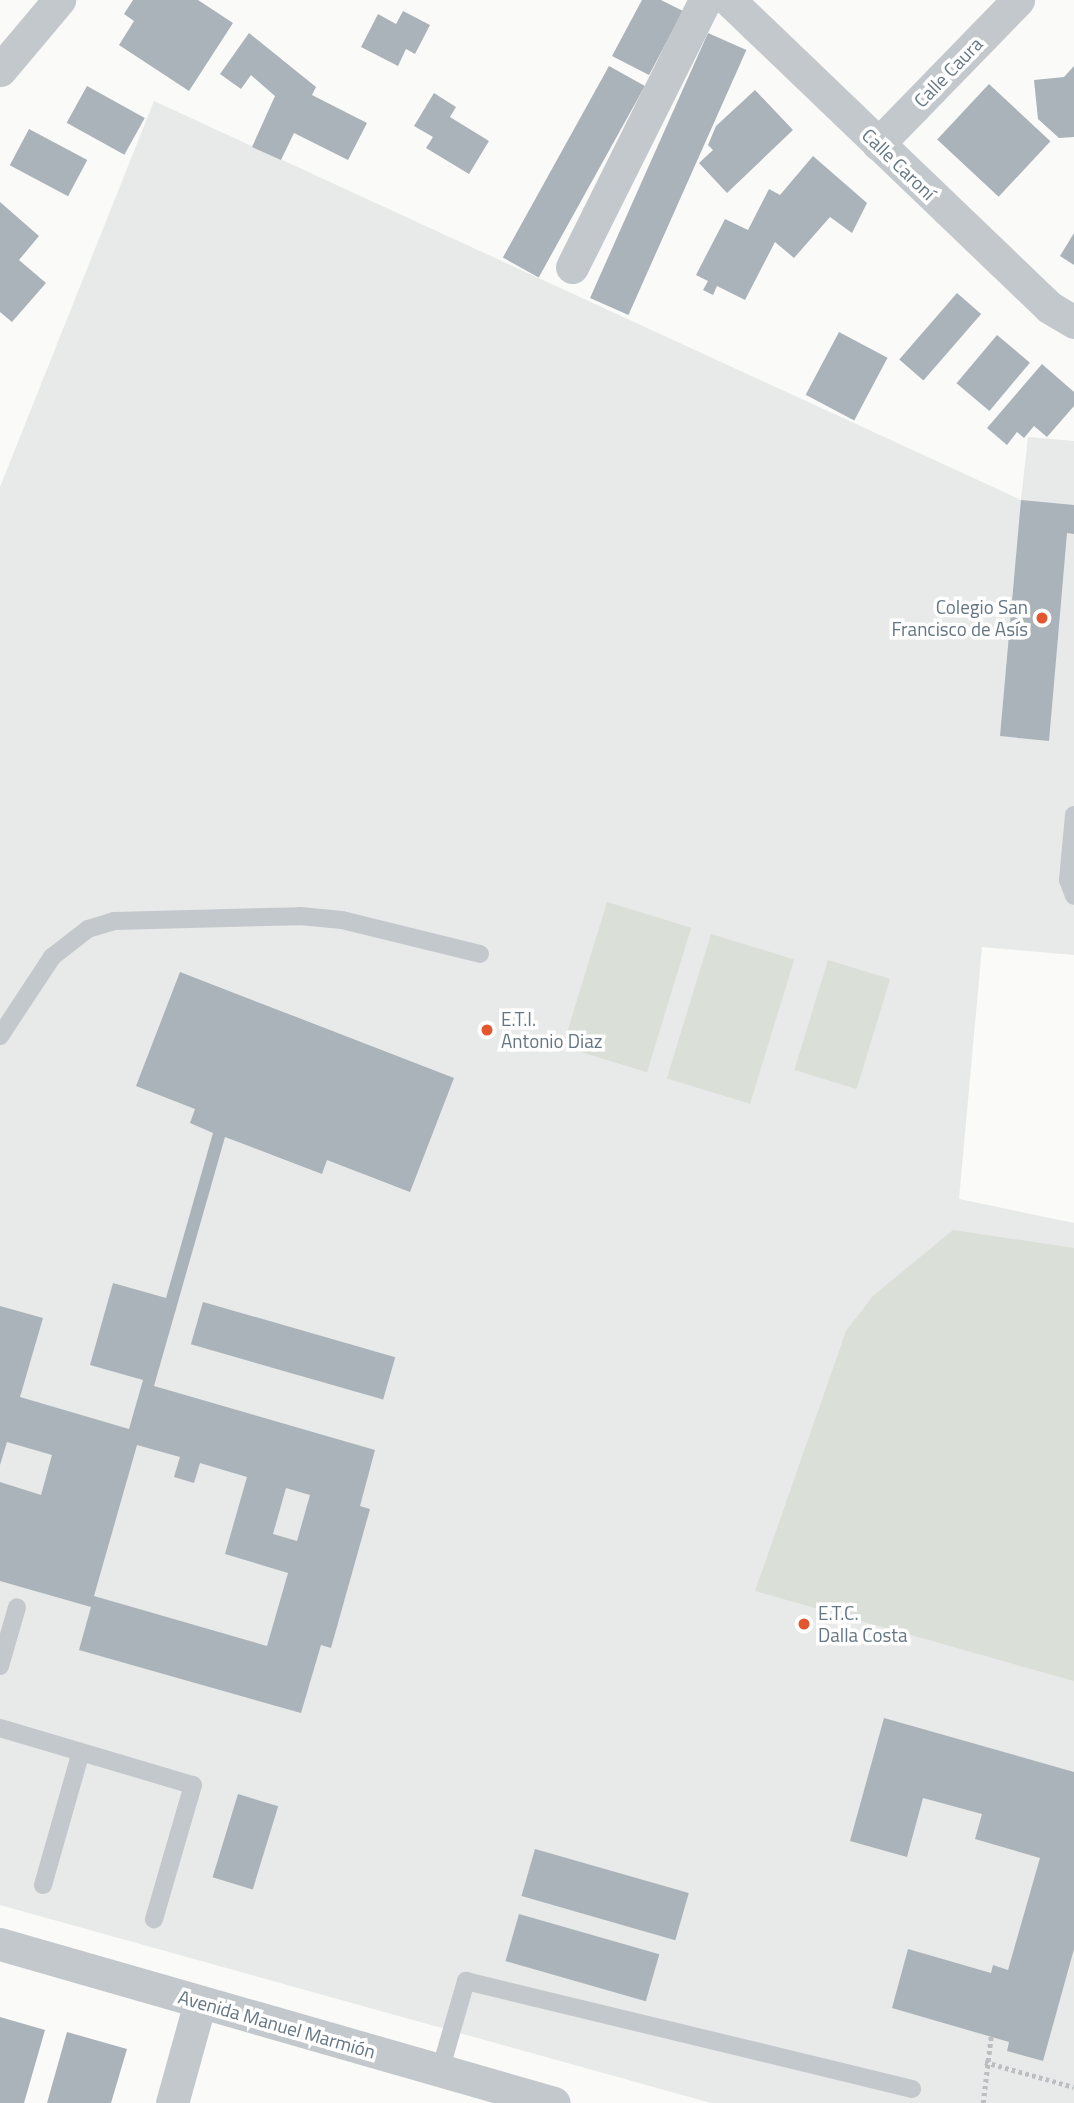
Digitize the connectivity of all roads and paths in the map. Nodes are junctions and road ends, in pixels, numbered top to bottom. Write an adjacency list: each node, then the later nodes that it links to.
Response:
1 (59, 0): 5 (street)
2 (705, 0): 7 (street)
3 (729, 0): 6 (street, Calle Caroní)
4 (1018, 0): 6 (street, Calle Caura)
5 (0, 70)
6 (878, 144): 8 (street, Calle Caroní)
7 (572, 267)
8 (1074, 322)
9 (1074, 815): 10 (lane)
10 (1074, 895)
11 (480, 954): 12 (lane)
12 (0, 1036)
13 (17, 1607): 14 (lane)
14 (0, 1666)
15 (0, 1728): 16 (lane)
16 (81, 1752): 17 (lane); 18 (lane)
17 (43, 1885)
18 (153, 1919)
19 (0, 1944): 20 (street, Avenida Manuel Marmión)
20 (200, 2002): 23 (street, Avenida Manuel Marmión); 26 (street)
21 (991, 2036): 22 (path)
22 (985, 2062): 24 (path); 28 (path)
23 (440, 2071): 25 (lane); 27 (street, Avenida Manuel Marmión)
24 (1074, 2087)
25 (912, 2089)
26 (172, 2103)
27 (554, 2103)
28 (983, 2103)

